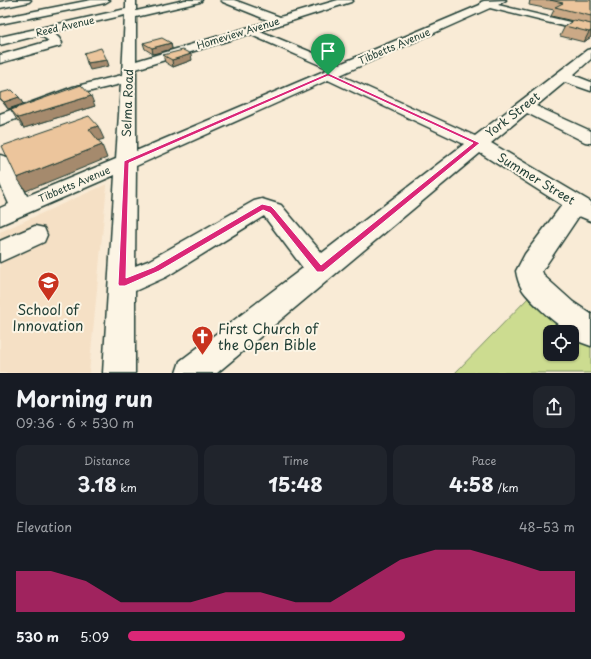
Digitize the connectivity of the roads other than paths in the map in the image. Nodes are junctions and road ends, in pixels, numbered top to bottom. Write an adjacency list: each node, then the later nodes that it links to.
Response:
1 (26, 0): 7 (street)
2 (104, 0): 9 (street)
3 (197, 0): 8 (street, Reed Avenue)
4 (226, 0): 10 (street)
5 (348, 0): 10 (street, Homeview Avenue)
6 (487, 2): 12 (street); 18 (street, Tibbetts Avenue)
7 (0, 5)
8 (131, 9): 13 (street, Reed Avenue); 17 (street, Selma Road)
9 (0, 21)
10 (280, 21): 11 (street, Homeview Avenue)
11 (249, 30): 17 (street, Homeview Avenue); 18 (street, Summer Street)
12 (591, 30)
13 (42, 31): 14 (street, Reed Avenue); 16 (street)
14 (0, 41)
15 (591, 53): 19 (street, York Street)
16 (0, 59)
17 (129, 72): 22 (street, Homeview Avenue); 26 (street, Selma Road)
18 (334, 72): 24 (street, Summer Street); 26 (street, Tibbetts Avenue)
19 (563, 76): 20 (street); 21 (street, York Street)
20 (591, 87)
21 (524, 106): 23 (street); 24 (street, York Street)
22 (0, 120)
23 (591, 138)
24 (477, 143): 28 (street, Summer Street); 32 (street, York Street)
25 (0, 161): 27 (street)
26 (126, 162): 27 (street, Tibbetts Avenue); 33 (street, Selma Road)
27 (21, 207): 29 (street, Tibbetts Avenue)
28 (586, 208): 34 (street)
29 (0, 217)
30 (35, 235): 31 (street)
31 (0, 252)
32 (320, 270): 33 (street); 36 (street, York Street)
33 (122, 284): 35 (street, Selma Road)
34 (591, 332)
35 (119, 373)
36 (192, 373)

